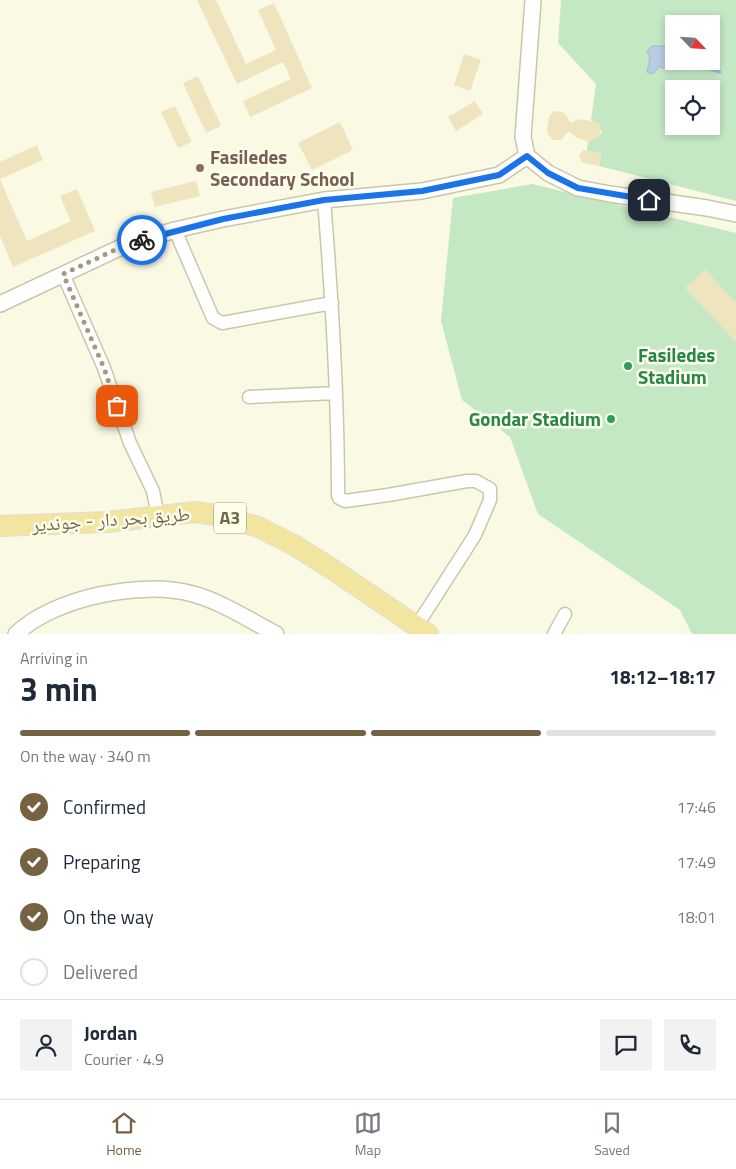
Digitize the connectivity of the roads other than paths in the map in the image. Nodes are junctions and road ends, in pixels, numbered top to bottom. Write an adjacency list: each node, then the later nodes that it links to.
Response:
1 (532, 0): 2 (street)
2 (527, 156): 3 (street); 4 (street)
3 (324, 200): 5 (street); 7 (street)
4 (736, 214)
5 (175, 230): 6 (street); 7 (street)
6 (63, 274): 8 (street); 11 (street)
7 (332, 303): 9 (street)
8 (0, 304)
9 (336, 393): 10 (street); 14 (street)
10 (249, 397)
11 (158, 516): 12 (highway, طريق بحر دار - جوندير / A3); 14 (highway, طريق بحر دار - جوندير / A3)
12 (0, 526)
13 (565, 614): 17 (street)
14 (422, 630)
15 (16, 634): 16 (street)
16 (276, 634)
17 (554, 634)

